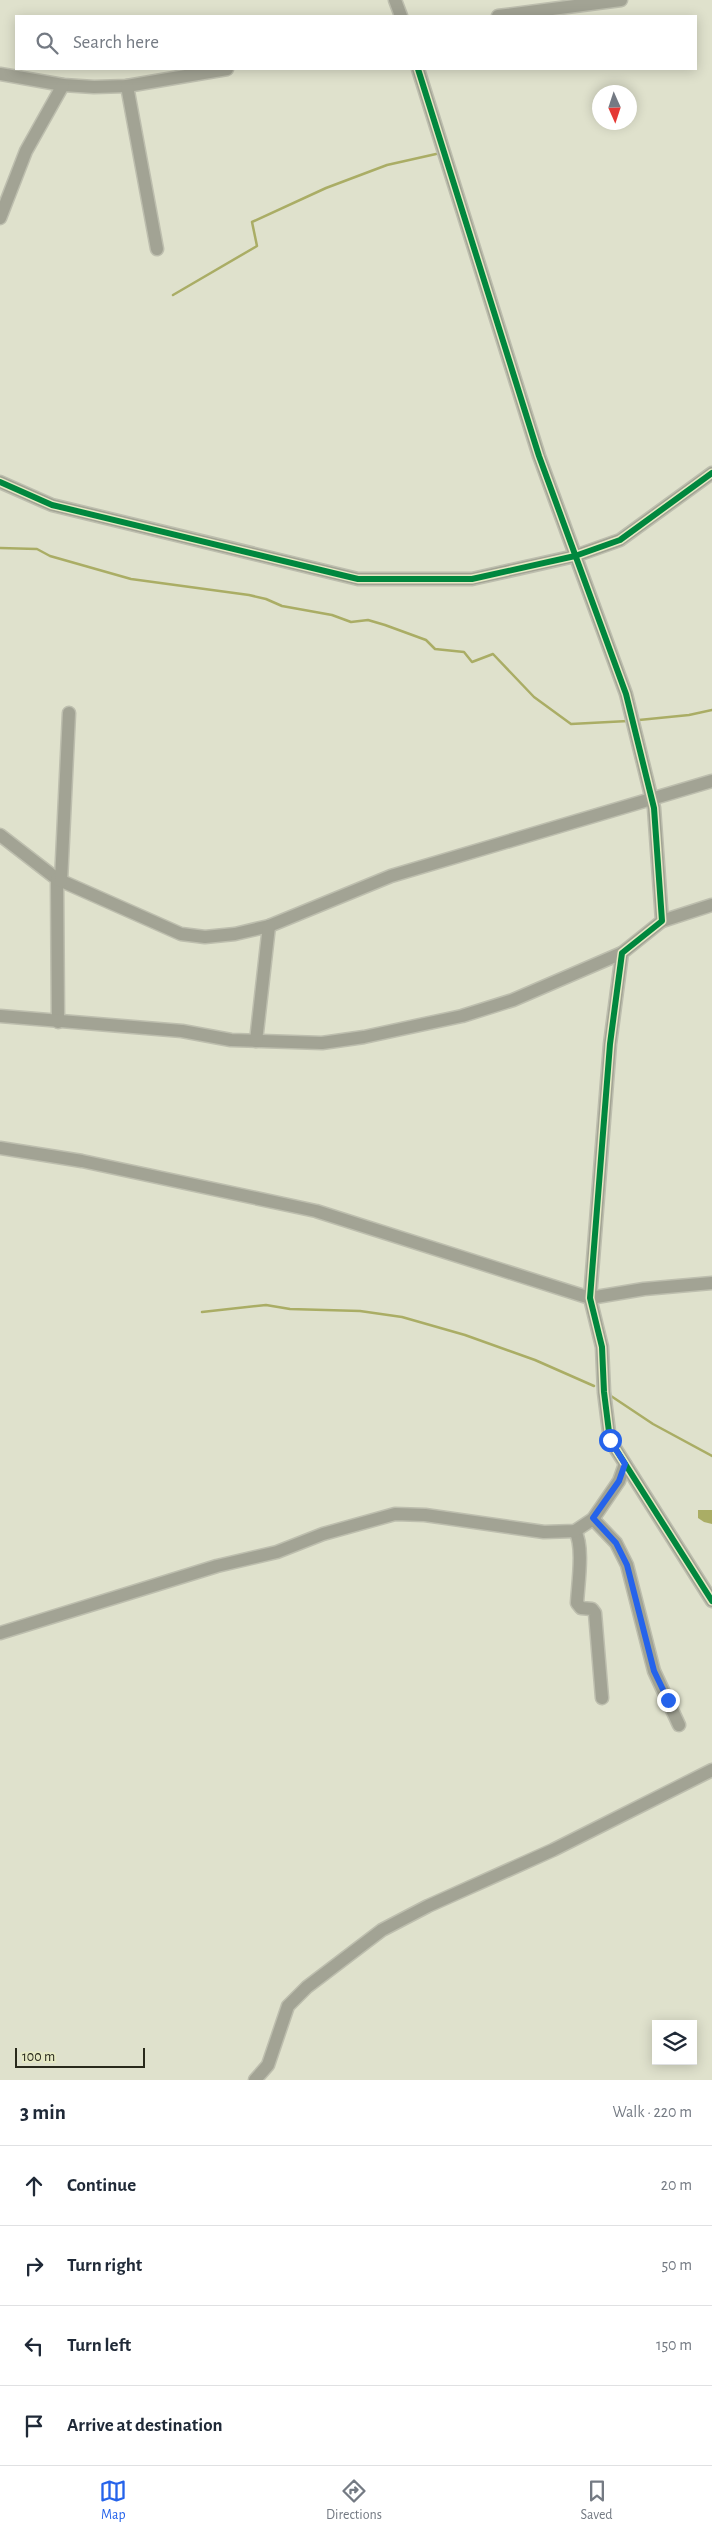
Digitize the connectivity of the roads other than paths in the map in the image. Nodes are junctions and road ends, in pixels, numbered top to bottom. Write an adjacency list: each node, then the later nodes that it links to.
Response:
1 (396, 0): 4 (street)
2 (622, 0): 3 (street)
3 (558, 5): 5 (street)
4 (401, 15)
5 (503, 15)
6 (221, 70): 10 (street)
7 (418, 70): 15 (street)
8 (0, 74): 9 (street)
9 (63, 85): 10 (street); 11 (street)
10 (127, 86): 12 (street)
11 (0, 218)
12 (157, 248)
13 (712, 473): 15 (street)
14 (0, 482): 15 (street)
15 (575, 556): 18 (street)
16 (69, 713): 20 (street)
17 (712, 781): 18 (street)
18 (652, 799): 22 (street); 23 (street)
19 (0, 835): 20 (street)
20 (59, 880): 23 (street); 26 (street)
21 (712, 905): 22 (street)
22 (662, 921): 24 (street)
23 (269, 926): 27 (street)
24 (622, 953): 27 (street); 30 (street)
25 (0, 1016): 26 (street)
26 (58, 1022): 27 (street)
27 (256, 1041)
28 (0, 1148): 30 (street)
29 (712, 1282): 30 (street)
30 (590, 1298): 31 (street)
31 (625, 1464): 32 (street); 34 (street)
32 (593, 1518): 33 (street); 37 (street)
33 (575, 1531): 35 (street); 36 (street)
34 (712, 1601)
35 (0, 1633)
36 (602, 1698)
37 (679, 1725)
38 (712, 1770): 39 (street)
39 (257, 2079)

